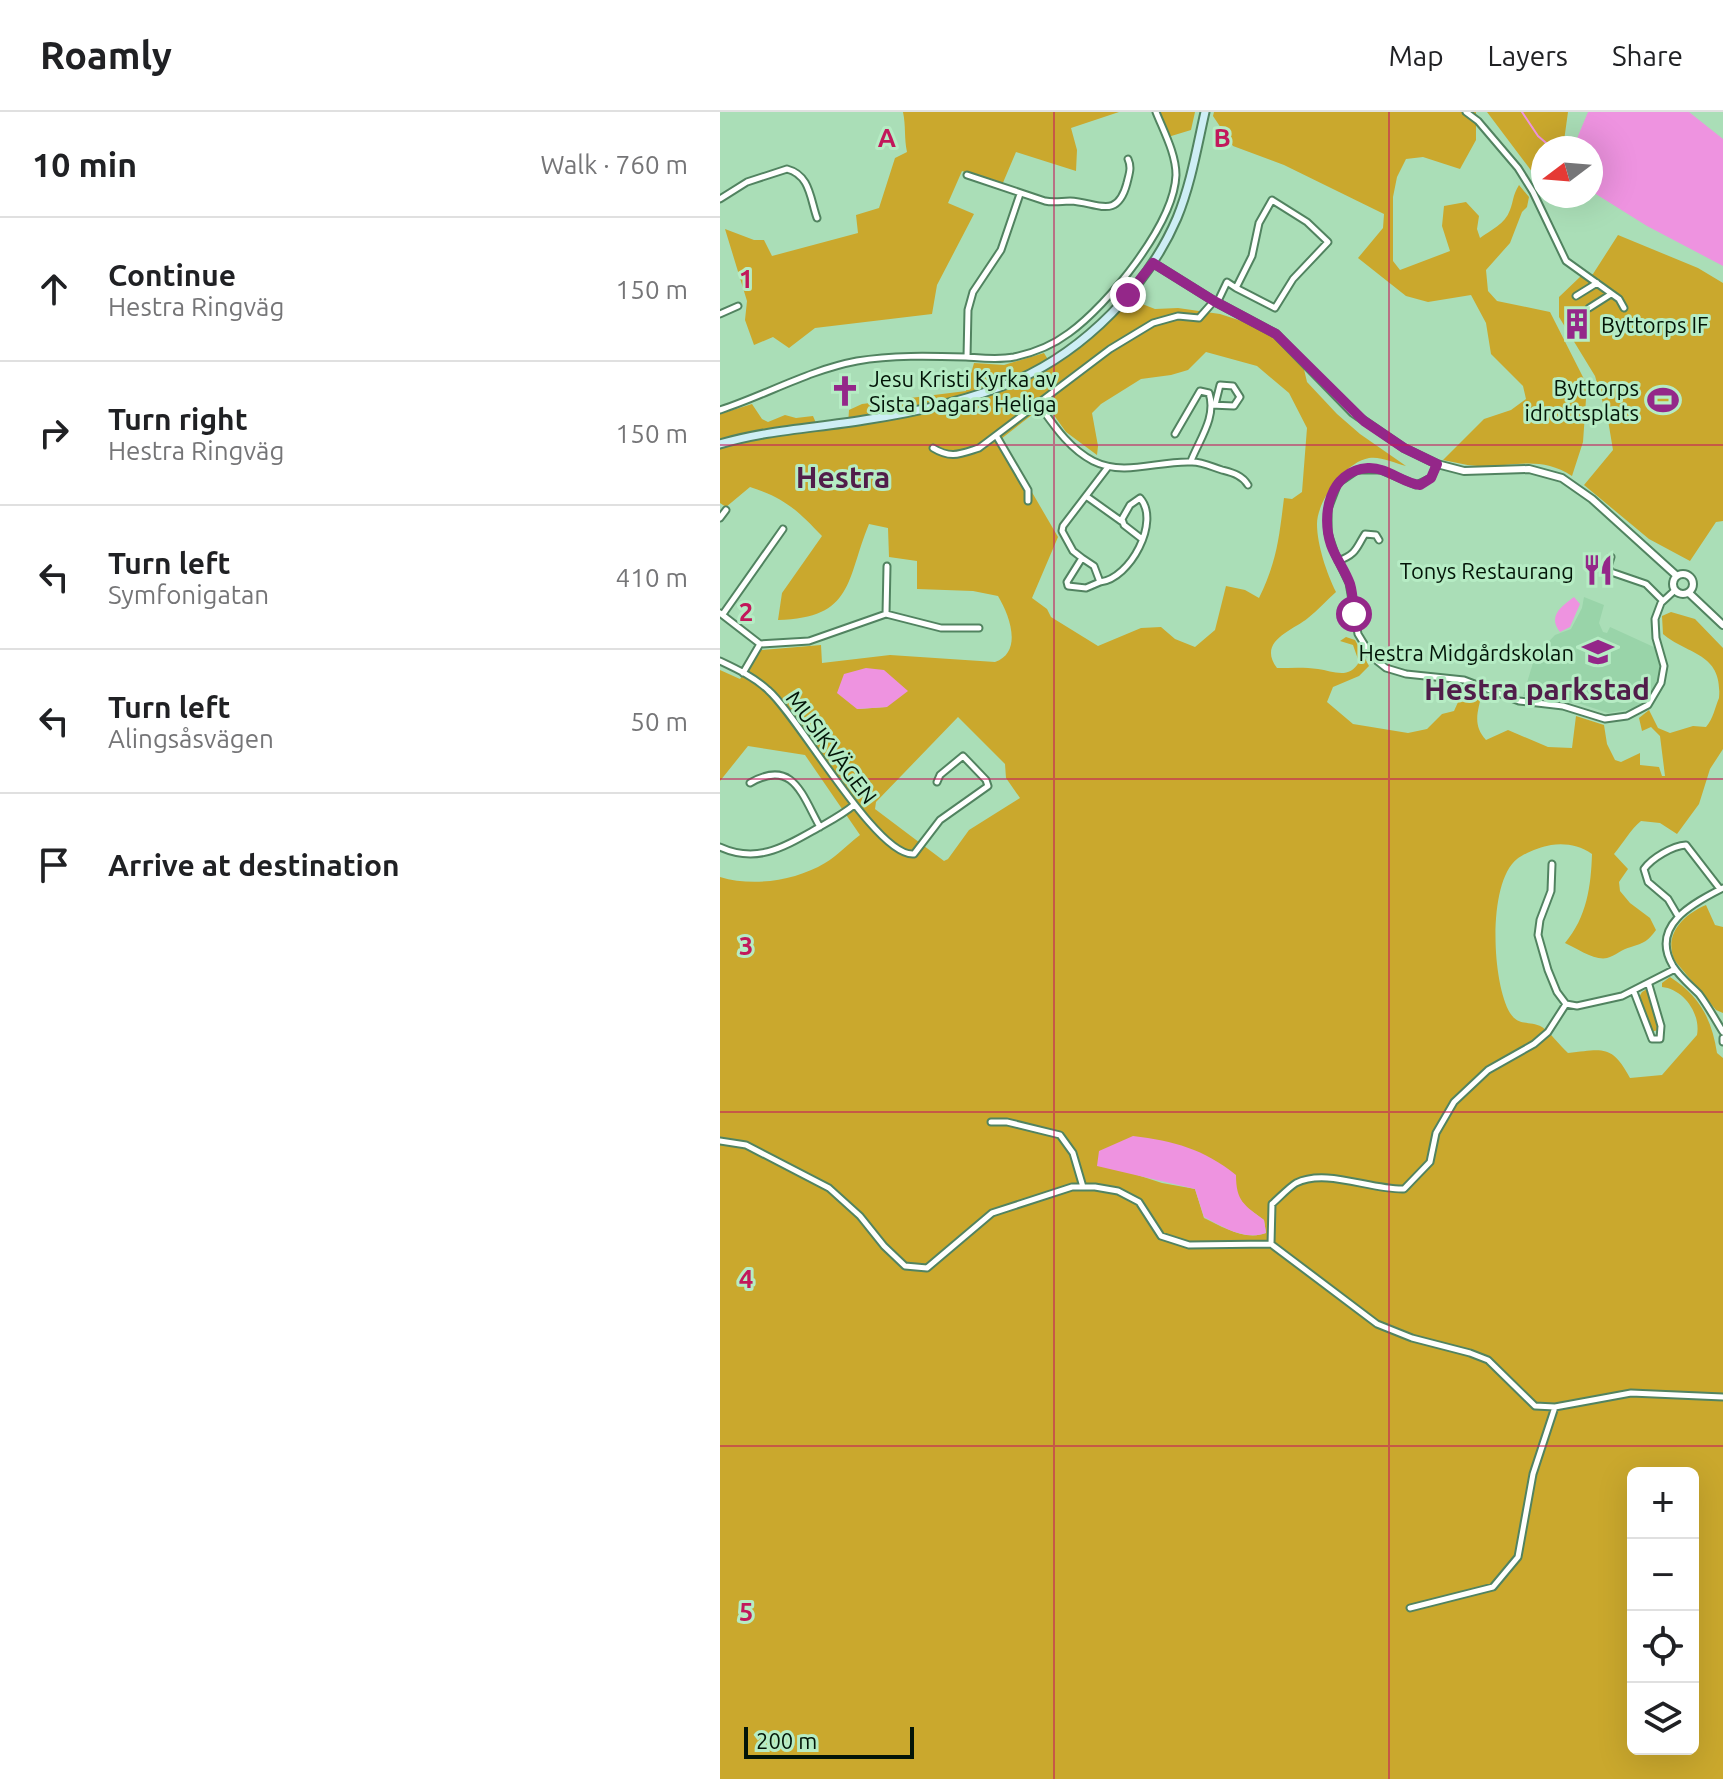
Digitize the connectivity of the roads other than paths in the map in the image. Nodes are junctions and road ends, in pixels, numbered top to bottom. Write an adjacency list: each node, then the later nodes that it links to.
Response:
1 (1156, 112): 19 (street)
2 (1205, 112): 9 (main road)
3 (1466, 112): 10 (street)
4 (1128, 159): 6 (street)
5 (967, 175): 6 (street)
6 (1020, 194): 19 (street)
7 (720, 199): 8 (street)
8 (817, 218)
9 (1153, 263): 14 (street); 25 (main road)
10 (1597, 283): 12 (street); 13 (street)
11 (1236, 288): 11 (street); 14 (street)
12 (1611, 294): 16 (street); 17 (street)
13 (1576, 296)
14 (1216, 302): 20 (street); 28 (street)
15 (738, 306): 18 (street)
16 (1589, 308)
17 (1624, 308)
18 (720, 314)
19 (967, 357): 22 (street)
20 (1037, 402): 24 (street); 29 (street)
21 (1213, 405): 21 (street); 23 (street); 27 (street)
22 (720, 410)
23 (1175, 434)
24 (997, 437): 26 (street); 32 (street)
25 (720, 444)
26 (933, 448)
27 (1191, 461): 29 (street); 30 (street)
28 (1437, 464): 41 (street); 43 (street)
29 (1108, 467): 31 (street)
30 (1248, 485)
31 (1086, 496): 35 (street); 40 (street)
32 (1028, 501)
33 (726, 510): 34 (street)
34 (720, 518)
35 (1123, 522): 37 (street); 37 (street)
36 (783, 529): 48 (street)
37 (1142, 539): 44 (street)
38 (1379, 540): 41 (street)
39 (1611, 557): 47 (street)
40 (1082, 558): 44 (street); 44 (street)
41 (1338, 561): 47 (street)
42 (887, 566): 49 (street)
43 (1677, 576): 45 (street); 46 (street)
44 (1100, 582)
45 (1674, 591): 46 (street); 47 (street)
46 (1689, 593): 50 (street)
47 (1663, 601)
48 (721, 614): 52 (street)
49 (886, 614): 51 (street); 52 (street)
50 (1723, 625)
51 (979, 628)
52 (760, 644): 54 (street)
53 (720, 661): 54 (street, MUSIKVÄGEN)
54 (743, 673): 57 (street, MUSIKVÄGEN)
55 (937, 782): 57 (street, MUSIKVÄGEN)
56 (750, 783): 58 (street)
57 (854, 805): 58 (street)
58 (820, 827): 59 (street)
59 (720, 847)
60 (1552, 864): 66 (street)
61 (1722, 888): 62 (street); 62 (street)
62 (1678, 916): 63 (street)
63 (1675, 969): 64 (street); 67 (street)
64 (1648, 985): 65 (street); 65 (street)
65 (1634, 992): 66 (street)
66 (1566, 1004): 71 (street)
67 (1723, 1032)
68 (991, 1122): 70 (street)
69 (720, 1141): 70 (street)
70 (1083, 1187): 71 (street)
71 (1271, 1244): 73 (street)
72 (1723, 1397): 73 (street)
73 (1555, 1407): 74 (street)
74 (1410, 1608)

